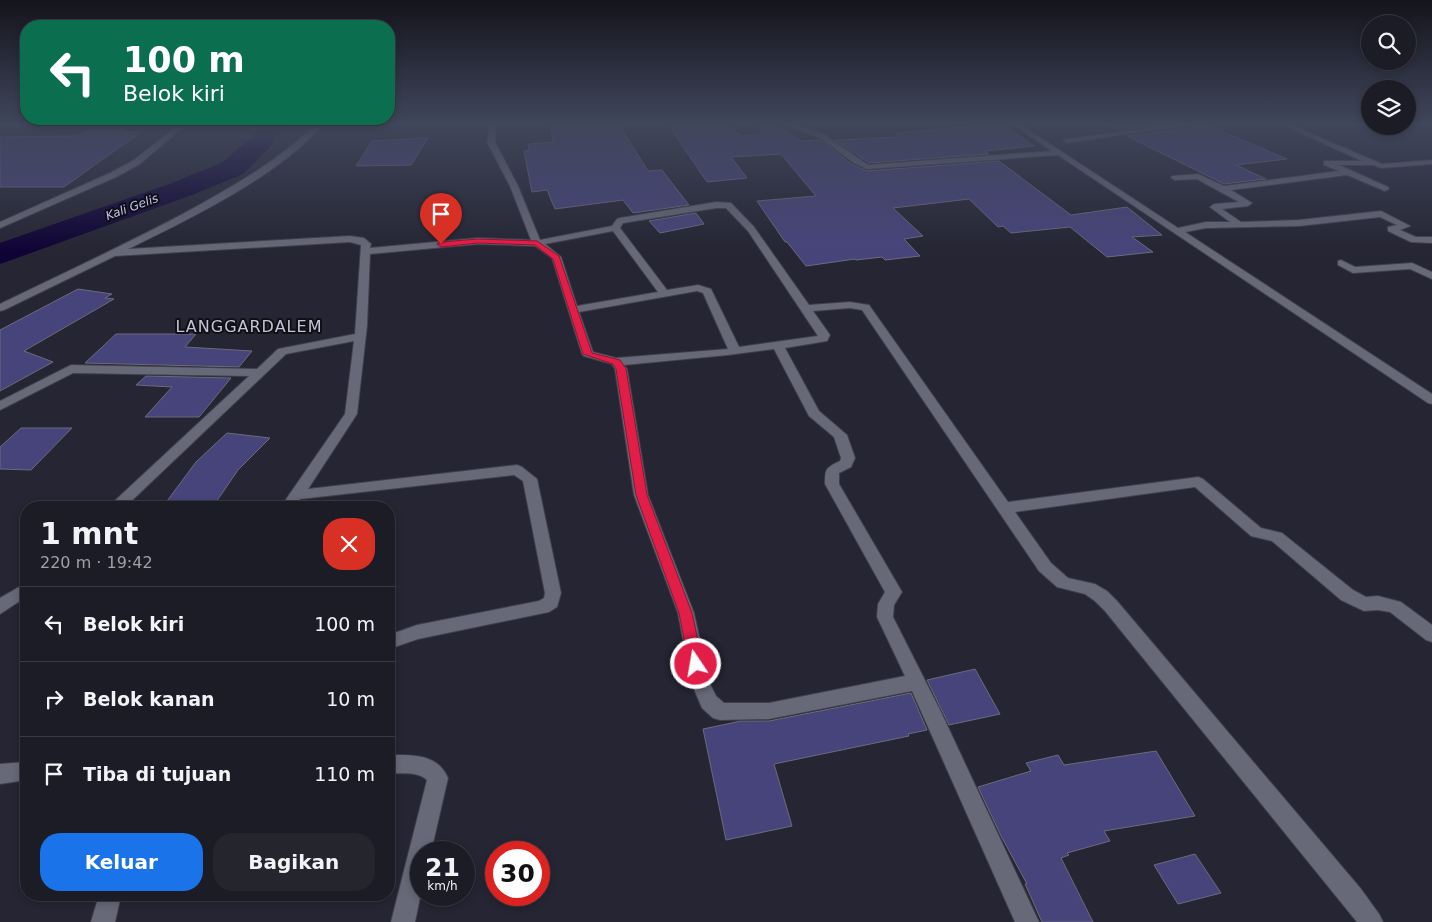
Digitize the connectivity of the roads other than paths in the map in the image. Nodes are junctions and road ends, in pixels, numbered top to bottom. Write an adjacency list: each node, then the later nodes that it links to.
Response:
1 (129, 166): 15 (street)
2 (269, 166): 21 (street)
3 (503, 166): 19 (street)
4 (864, 166): 5 (street)
5 (880, 166)
6 (1078, 166): 17 (street)
7 (1334, 166): 8 (street)
8 (1348, 172): 10 (street); 11 (street)
9 (1175, 178): 10 (street)
10 (1223, 189): 14 (street)
11 (1385, 189)
12 (1400, 212): 13 (street)
13 (1381, 214): 14 (street); 18 (street)
14 (1238, 223): 17 (street)
15 (0, 225)
16 (615, 228): 19 (street); 24 (street); 26 (street)
17 (1176, 231): 33 (street)
18 (1432, 240)
19 (537, 243): 20 (street); 27 (street)
20 (367, 251): 21 (street); 28 (street)
21 (114, 253): 25 (street)
22 (1341, 263): 23 (street)
23 (1432, 276)
24 (665, 294): 27 (street); 30 (street)
25 (0, 308)
26 (806, 308): 29 (street); 37 (street)
27 (572, 310): 31 (street)
28 (360, 336): 32 (street); 36 (street)
29 (778, 346): 30 (street); 42 (street)
30 (736, 351): 31 (street)
31 (616, 362): 42 (street)
32 (260, 373): 34 (street); 35 (street)
33 (1432, 400)
34 (0, 406)
35 (122, 501)
36 (291, 501): 41 (street)
37 (1004, 508): 40 (street); 50 (street)
38 (20, 593): 39 (street)
39 (0, 607)
40 (1432, 635)
41 (395, 640)
42 (917, 682): 49 (street)
43 (395, 764): 48 (street)
44 (20, 772): 45 (street)
45 (0, 774)
46 (108, 901): 47 (street)
47 (103, 922)
48 (403, 922)
49 (1027, 922)
50 (1371, 922)

